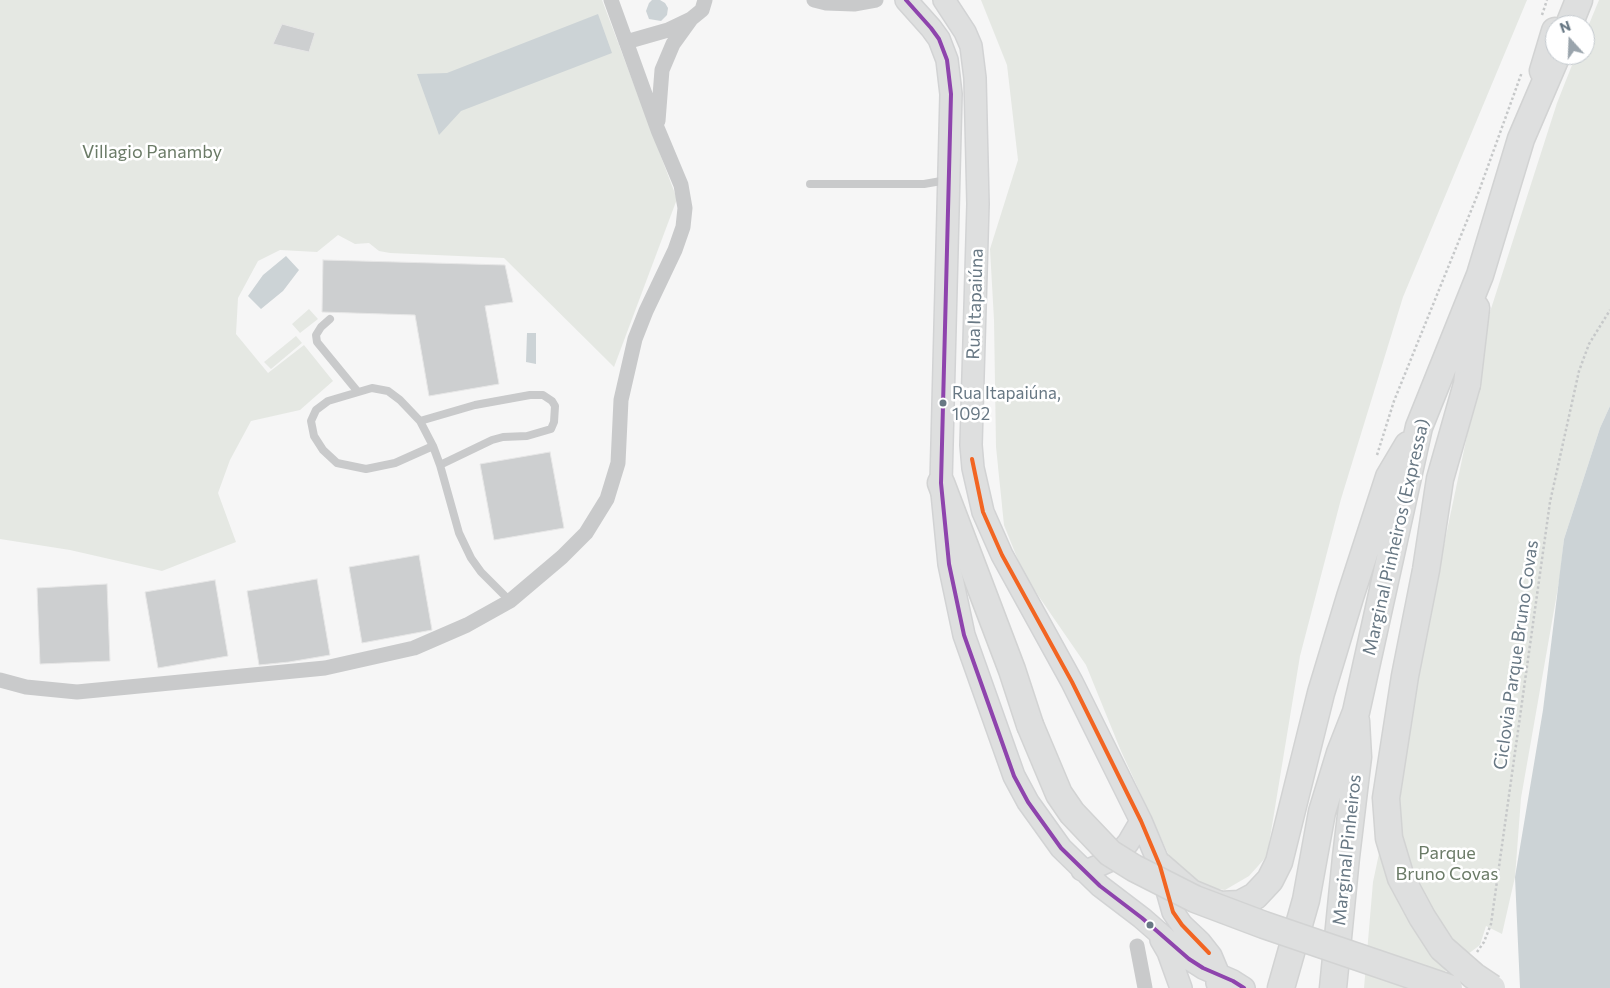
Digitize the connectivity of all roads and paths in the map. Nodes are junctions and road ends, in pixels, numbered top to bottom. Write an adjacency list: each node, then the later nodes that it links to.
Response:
1 (611, 0): 12 (street)
2 (718, 0): 9 (street)
3 (814, 0): 4 (street)
4 (874, 0)
5 (906, 0): 17 (main road, Rua Itapaiúna)
6 (944, 0): 31 (main road, Rua Itapaiúna)
7 (1565, 0): 10 (highway)
8 (1579, 0): 11 (highway)
9 (699, 10): 12 (street); 15 (street)
10 (1560, 15)
11 (1573, 15)
12 (626, 42): 15 (street)
13 (1545, 64): 16 (highway)
14 (1552, 65): 16 (highway, Marginal Pinheiros (Expressa))
15 (658, 130): 28 (street)
16 (1522, 139): 19 (highway, Marginal Pinheiros (Expressa))
17 (949, 179): 18 (lane); 27 (main road, Rua Itapaiúna)
18 (810, 184)
19 (1480, 275): 24 (highway, Marginal Pinheiros (Expressa)); 44 (highway, bridge)
20 (1610, 310): 36 (path, Ciclovia Parque Bruno Covas)
21 (330, 319): 22 (lane)
22 (358, 392): 23 (lane); 25 (lane)
23 (420, 421): 25 (lane); 26 (lane)
24 (1419, 428): 30 (highway, Marginal Pinheiros (Expressa)); 32 (highway)
25 (433, 446): 26 (lane)
26 (440, 465): 28 (lane)
27 (941, 483): 33 (main road, Rua Itapaiúna); 43 (highway, bridge)
28 (510, 601): 29 (street)
29 (0, 680)
30 (1356, 712): 41 (highway); 42 (highway, Marginal Pinheiros)
31 (1141, 821): 32 (main road, Rua Itapaiúna); 33 (main road)
32 (1160, 866): 37 (main road, Rua Itapaiúna)
33 (1082, 870): 34 (main road, Rua Itapaiúna)
34 (1154, 929): 37 (main road, Rua Itapaiúna); 39 (main road)
35 (1137, 946): 38 (street)
36 (1475, 955)
37 (1218, 982): 40 (main road, Rua Itapaiúna)
38 (1145, 988)
39 (1181, 988)
40 (1244, 988)
41 (1281, 988)
42 (1333, 988)
43 (1449, 988)
44 (1492, 988)

